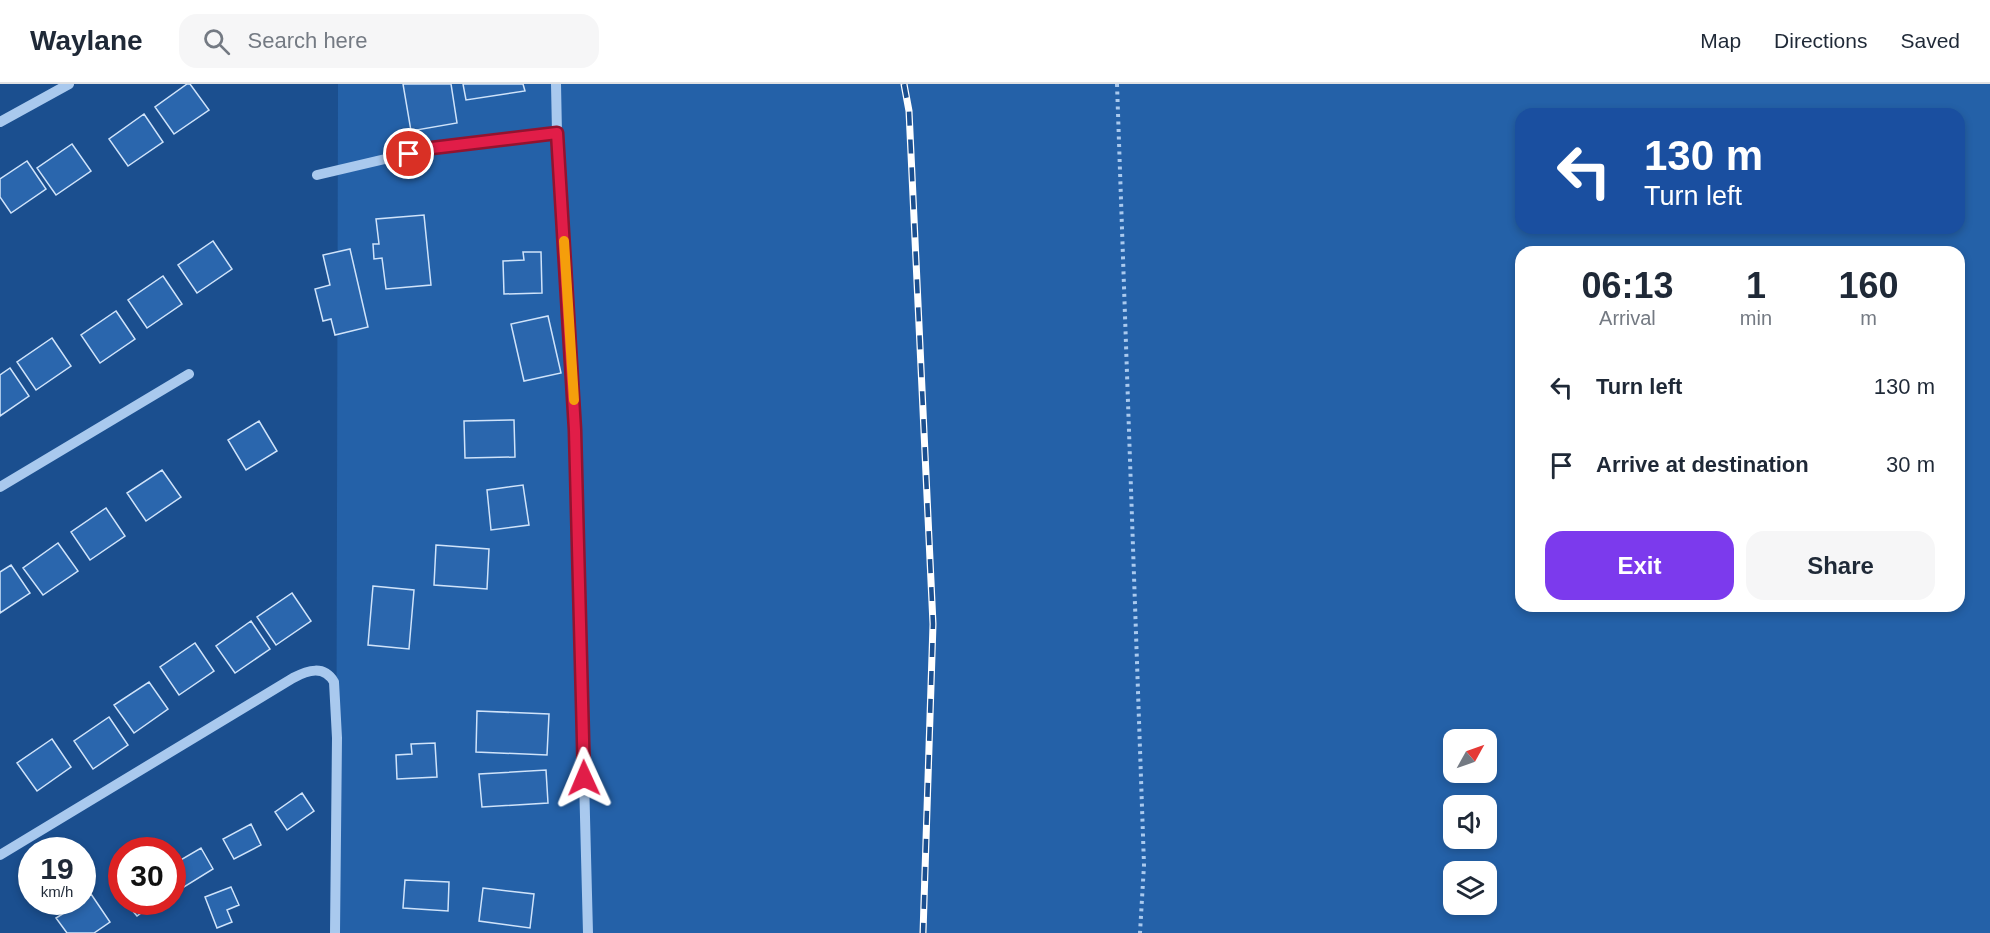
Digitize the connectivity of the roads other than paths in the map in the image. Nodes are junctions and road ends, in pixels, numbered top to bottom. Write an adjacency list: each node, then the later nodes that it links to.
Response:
1 (69, 84): 3 (street)
2 (556, 84): 4 (street)
3 (0, 122)
4 (557, 133): 5 (street); 10 (street)
5 (317, 176)
6 (189, 374): 7 (street)
7 (0, 487)
8 (0, 855): 9 (street)
9 (335, 933)
10 (588, 933)

